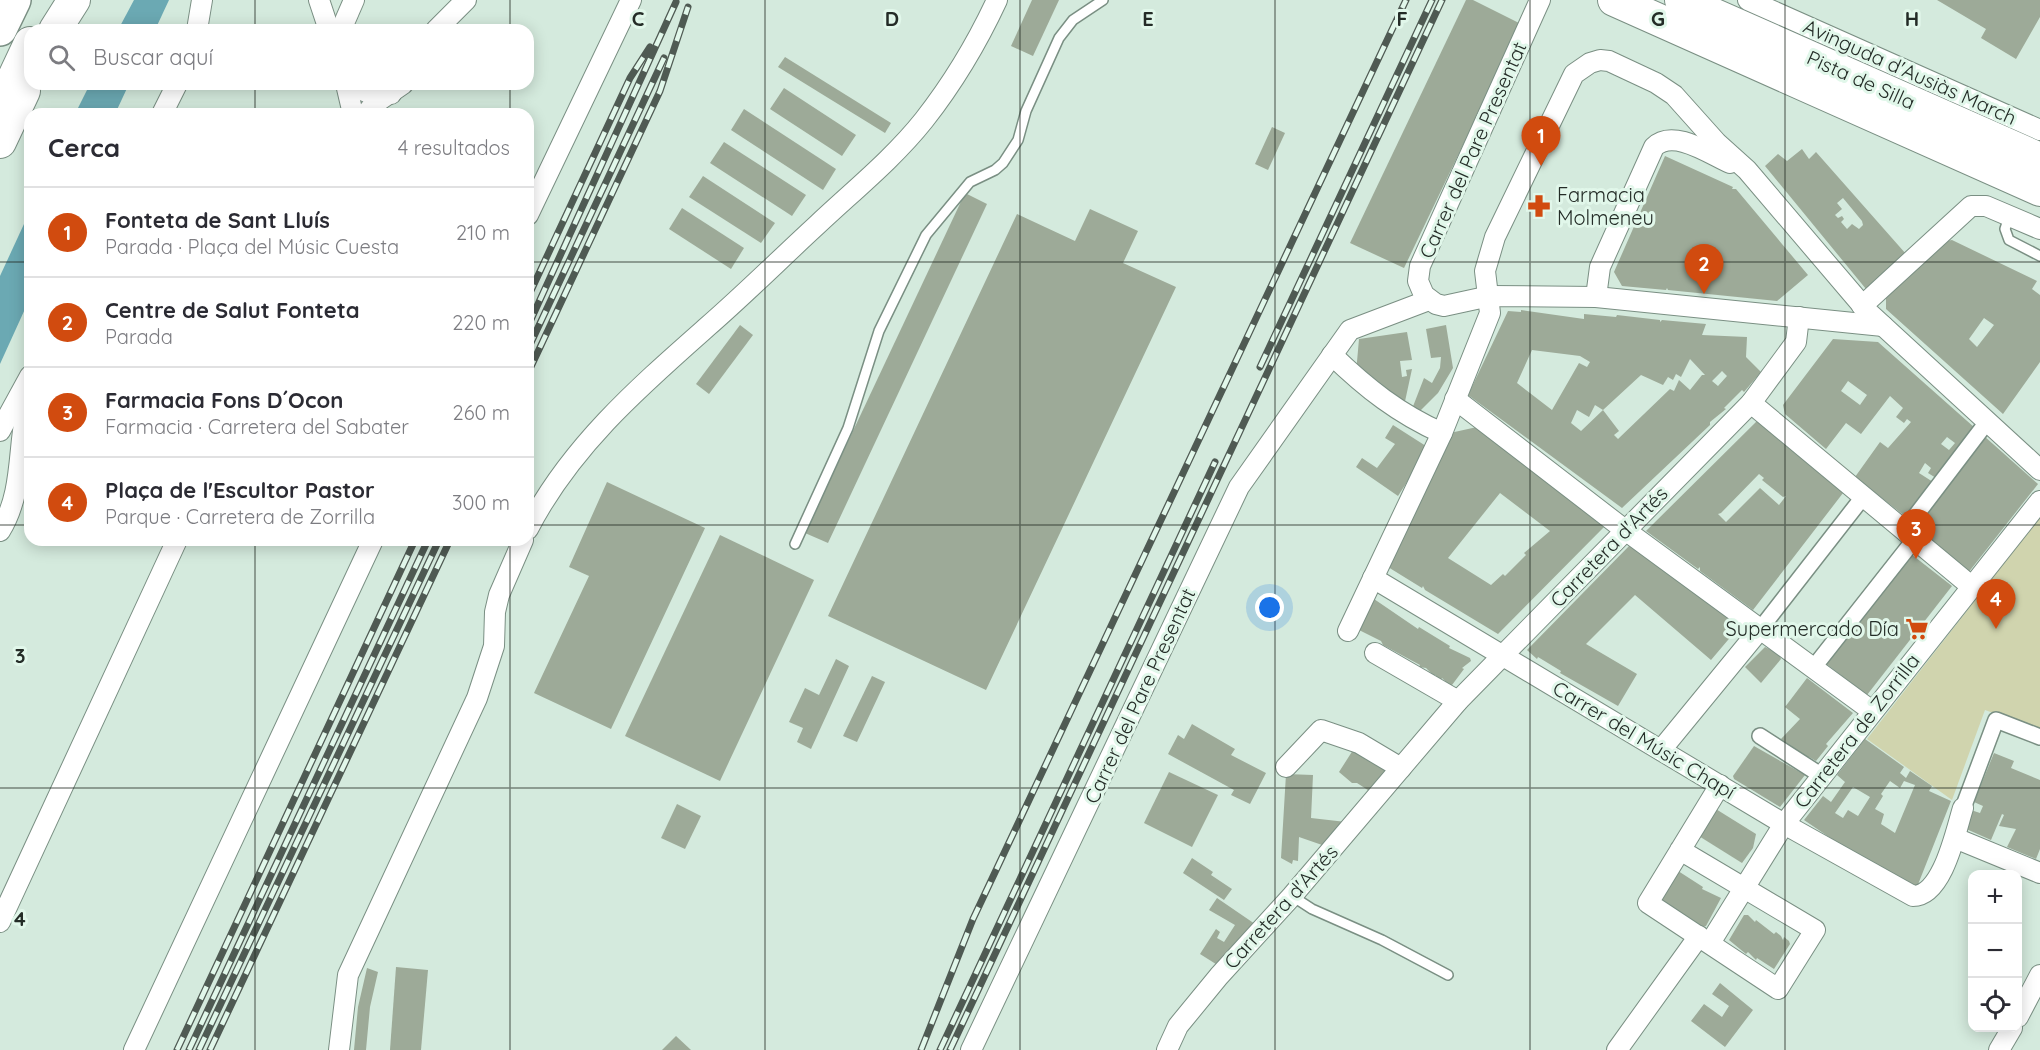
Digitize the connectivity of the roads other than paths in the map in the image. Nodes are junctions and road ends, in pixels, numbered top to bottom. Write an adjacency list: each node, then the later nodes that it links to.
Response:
1 (14, 0): 21 (highway)
2 (50, 0): 15 (highway)
3 (74, 0): 16 (highway)
4 (202, 0): 17 (street)
5 (319, 0): 18 (street)
6 (354, 0): 19 (street)
7 (466, 0): 20 (street)
8 (631, 0): 37 (street)
9 (997, 0): 58 (street)
10 (1103, 0): 62 (lane)
11 (1540, 0): 43 (street, Carrer del Pare Presentat)
12 (1614, 0): 36 (highway)
13 (1681, 0): 33 (highway, Pista de Silla)
14 (1748, 0): 33 (street, Avinguda d'Ausiàs March)
15 (39, 24)
16 (59, 24)
17 (198, 24)
18 (327, 24)
19 (344, 24)
20 (442, 24)
21 (0, 29)
22 (24, 56): 29 (highway)
23 (25, 90): 34 (highway)
24 (174, 90): 30 (street)
25 (348, 90): 31 (street)
26 (362, 90): 27 (street)
27 (390, 90)
28 (395, 90): 32 (street)
29 (0, 107)
30 (165, 108)
31 (352, 108)
32 (371, 108)
33 (2039, 135)
34 (0, 142)
35 (1747, 170): 41 (street); 42 (street); 44 (street)
36 (2040, 190)
37 (534, 202)
38 (2019, 220): 39 (street); 40 (lane); 44 (street)
39 (2040, 229)
40 (2040, 256)
41 (1490, 296): 42 (street, Carrer del Pare Presentat); 43 (street, Carrer del Pare Presentat); 49 (street)
42 (1596, 297): 45 (street, Carrer del Pare Presentat)
43 (1429, 300): 47 (street, Carrer del Pare Presentat)
44 (1862, 306): 46 (street)
45 (1799, 317): 46 (street, Carrer del Pare Presentat); 50 (street, Carretera d'Artés)
46 (1883, 326): 52 (street)
47 (1332, 355): 54 (street); 97 (street, Carrer del Pare Presentat)
48 (24, 387): 53 (street)
49 (1455, 399): 54 (street); 59 (street)
50 (1750, 403): 56 (street); 59 (street, Carretera d'Artés)
51 (24, 414): 60 (street)
52 (1988, 423): 55 (street); 61 (street)
53 (0, 431)
54 (1442, 433): 66 (street)
55 (2040, 470)
56 (1863, 497): 61 (street); 68 (street)
57 (2040, 501): 67 (street, Carretera de Zorrilla)
58 (534, 519)
59 (1625, 530): 68 (street); 71 (street, Carretera d'Artés)
60 (0, 531)
61 (1909, 535): 67 (street); 72 (street)
62 (795, 544)
63 (174, 546): 89 (street)
64 (370, 546): 95 (street)
65 (520, 546): 96 (street)
66 (1373, 578): 69 (street); 71 (street, Carrer del Músic Chapí)
67 (1971, 586): 74 (street, Carretera de Zorrilla)
68 (1761, 628): 72 (street); 77 (street)
69 (1348, 631)
70 (1375, 653): 73 (street)
71 (1502, 656): 73 (street, Carretera d'Artés); 77 (street, Carrer del Músic Chapí)
72 (1814, 667): 74 (street)
73 (1458, 701): 79 (street, Carretera d'Artés)
74 (1872, 711): 80 (street, Carretera de Zorrilla)
75 (1760, 736): 80 (street)
76 (2040, 737): 82 (street)
77 (1661, 750): 81 (street, Carrer del Músic Chapí)
78 (1286, 767): 79 (street)
79 (1401, 768): 88 (street, Carretera d'Artés)
80 (1822, 776): 83 (street, Carretera de Zorrilla)
81 (1720, 785): 83 (street, Carrer del Músic Chapí); 85 (street)
82 (1963, 808): 84 (street)
83 (1785, 824): 84 (street, Carrer del Músic Chapí); 87 (street, Carretera de Zorrilla)
84 (1955, 838): 86 (street)
85 (1680, 850): 87 (street); 90 (street)
86 (2040, 873)
87 (1745, 888): 90 (street, Carretera de Zorrilla); 90 (street)
88 (1292, 896): 91 (lane); 98 (street, Carretera d'Artés)
89 (0, 922)
90 (1705, 939): 99 (street, Carretera de Zorrilla)
91 (1449, 975)
92 (2039, 978): 93 (street)
93 (2022, 1010)
94 (2010, 1032): 100 (street)
95 (134, 1050)
96 (339, 1050)
97 (971, 1050)
98 (1167, 1050)
99 (1617, 1050)
100 (2000, 1050)

